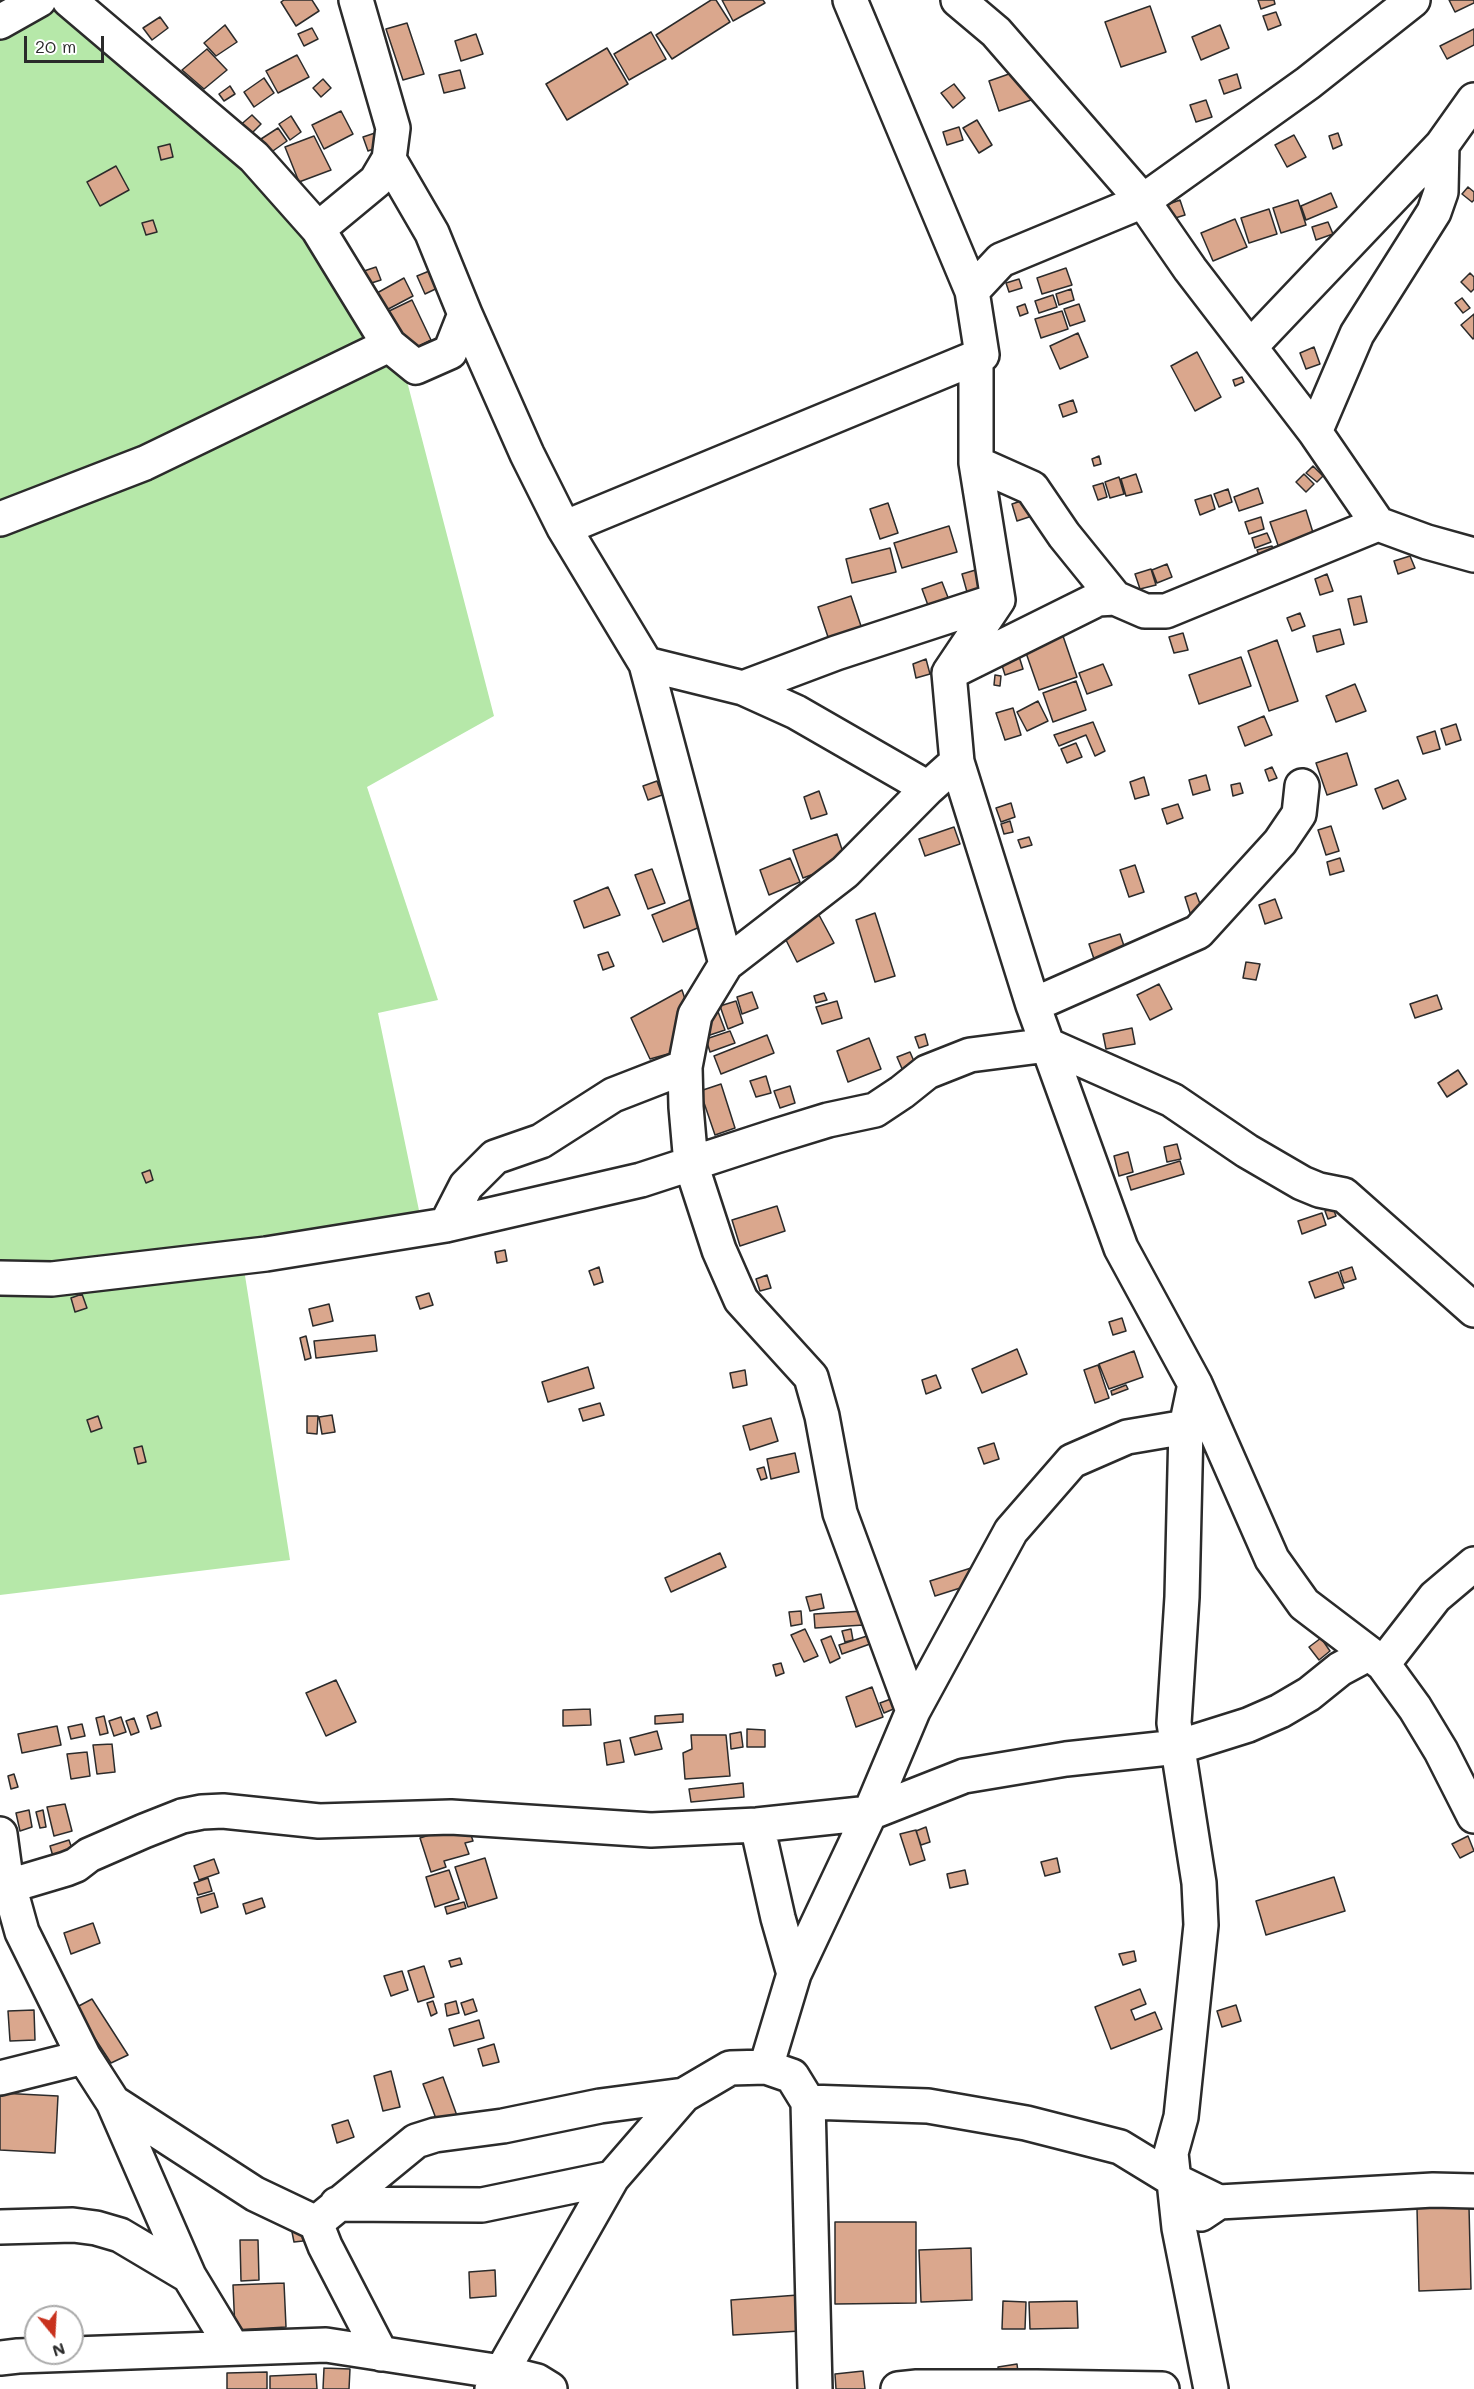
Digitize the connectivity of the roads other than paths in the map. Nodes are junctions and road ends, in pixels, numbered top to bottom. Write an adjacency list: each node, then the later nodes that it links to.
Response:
1 (39, 0): 7 (street)
2 (69, 0): 12 (street)
3 (356, 0): 10 (street)
4 (850, 0): 13 (street)
5 (958, 0): 11 (street)
6 (1413, 0): 11 (street)
7 (0, 22)
8 (1474, 100): 9 (street)
9 (1442, 145): 16 (street); 18 (street)
10 (389, 159): 12 (street); 14 (street)
11 (1143, 201): 13 (street); 16 (street)
12 (318, 229): 15 (street)
13 (972, 291): 17 (street)
14 (465, 314): 15 (street); 22 (street)
15 (389, 345): 20 (street)
16 (1250, 347): 18 (street)
17 (976, 360): 19 (street); 22 (street)
18 (1315, 432): 21 (street)
19 (976, 462): 24 (street); 25 (street)
20 (0, 519)
21 (1378, 524): 23 (street); 24 (street)
22 (564, 528): 26 (street)
23 (1474, 555)
24 (1115, 598): 27 (street)
25 (998, 600): 27 (street); 28 (street)
26 (646, 664): 28 (street); 32 (street)
27 (949, 673): 29 (street)
28 (743, 688): 31 (street)
29 (957, 762): 31 (street); 33 (street)
30 (1302, 786): 33 (street)
31 (928, 788): 32 (street)
32 (726, 964): 35 (street)
33 (1033, 1005): 34 (street)
34 (1048, 1045): 36 (street); 39 (street); 40 (street)
35 (685, 1067): 36 (street); 37 (street)
36 (692, 1164): 37 (street); 44 (street)
37 (446, 1225): 38 (street)
38 (0, 1278)
39 (1474, 1310)
40 (1195, 1384): 41 (street); 43 (street)
41 (1186, 1426): 44 (street); 45 (street)
42 (1474, 1564): 43 (street)
43 (1375, 1659): 45 (street); 47 (street)
44 (913, 1711): 46 (street)
45 (1178, 1747): 46 (street); 59 (street)
46 (870, 1813): 48 (street); 51 (street)
47 (1474, 1816)
48 (757, 1825): 50 (street); 51 (street)
49 (0, 1834): 50 (street)
50 (5, 1877): 52 (street)
51 (795, 1974): 53 (street)
52 (84, 2057): 54 (street); 56 (street)
53 (766, 2067): 55 (street); 57 (street)
54 (0, 2078)
55 (684, 2095): 58 (street); 62 (street)
56 (113, 2102): 62 (street); 65 (street)
57 (808, 2102): 59 (street); 71 (street)
58 (612, 2178): 62 (street); 69 (street)
59 (1174, 2180): 61 (street); 64 (street)
60 (1474, 2191): 61 (street)
61 (1219, 2202): 64 (street)
62 (326, 2213): 67 (street)
63 (0, 2227): 65 (street)
64 (1179, 2228): 74 (street)
65 (189, 2276): 66 (street)
66 (232, 2347): 67 (street); 68 (street)
67 (381, 2354): 69 (street)
68 (0, 2358)
69 (496, 2381): 70 (street)
70 (550, 2389)
71 (815, 2389)
72 (898, 2389): 73 (street)
73 (1162, 2389)
74 (1211, 2389)

